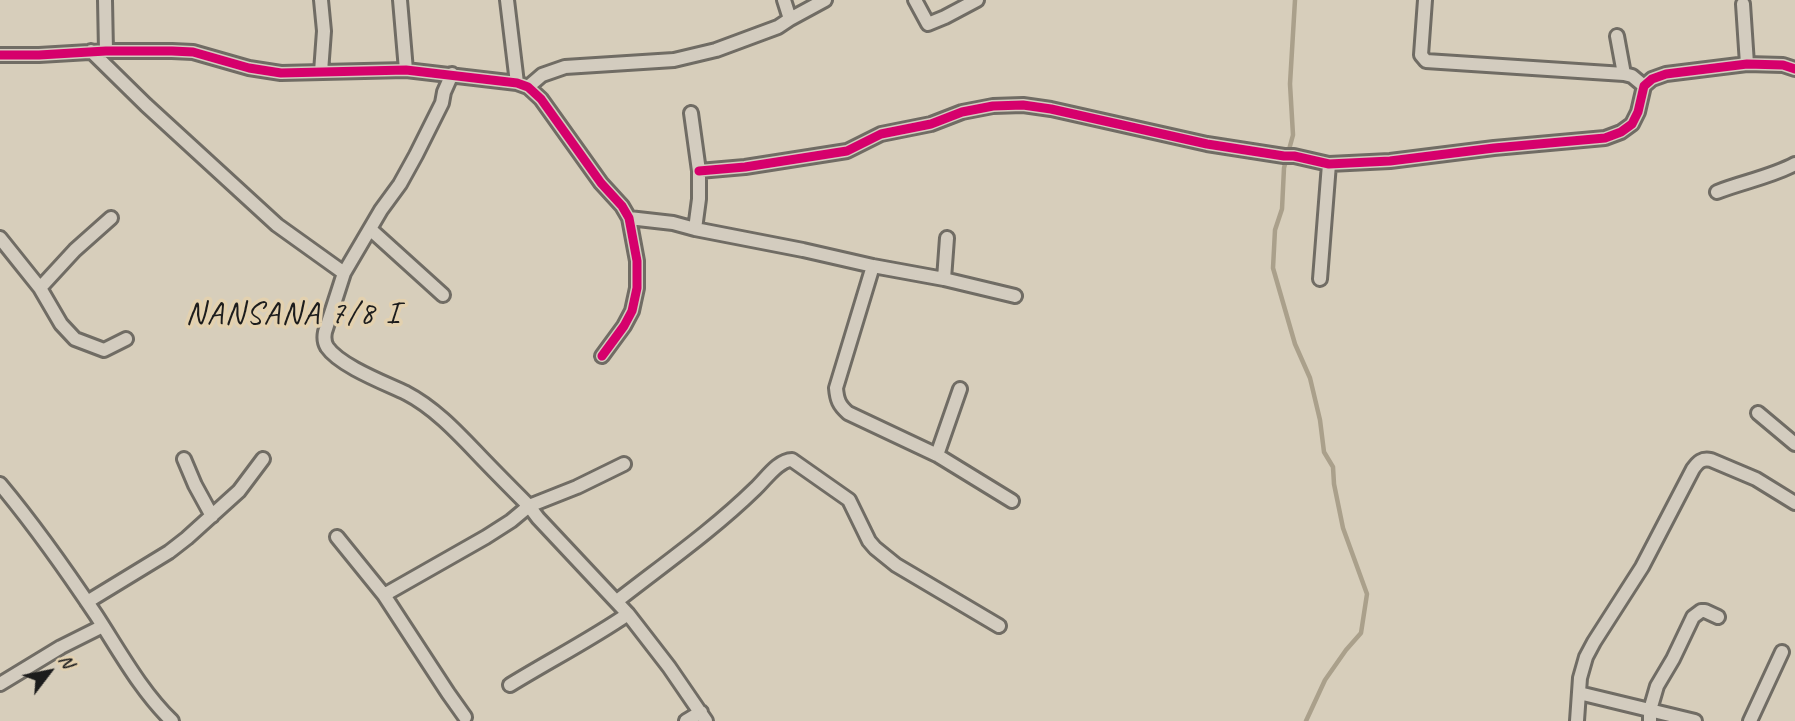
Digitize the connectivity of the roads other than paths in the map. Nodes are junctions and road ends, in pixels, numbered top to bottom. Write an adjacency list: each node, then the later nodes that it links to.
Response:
1 (105, 0): 14 (street)
2 (321, 0): 19 (street)
3 (400, 0): 18 (street)
4 (507, 0): 22 (street)
5 (784, 0): 11 (street)
6 (825, 0): 11 (street)
7 (915, 0): 8 (street)
8 (977, 0)
9 (1424, 0): 21 (street)
10 (1743, 4): 16 (street)
11 (790, 19): 22 (street)
12 (1617, 36): 21 (street)
13 (91, 51): 14 (street); 15 (street); 36 (street)
14 (106, 51): 19 (street)
15 (0, 55)
16 (1747, 64): 17 (street); 23 (street)
17 (1795, 69)
18 (406, 70): 19 (street); 20 (street)
19 (321, 72)
20 (452, 74): 22 (street); 31 (street)
21 (1624, 74): 23 (street)
22 (522, 85): 30 (street)
23 (1644, 86): 25 (street)
24 (691, 113): 27 (street)
25 (1329, 164): 27 (street); 38 (street)
26 (1795, 164): 28 (street)
27 (699, 171): 32 (street)
28 (1717, 192)
29 (111, 218): 39 (street)
30 (629, 218): 32 (street); 43 (street)
31 (370, 229): 36 (street); 40 (street)
32 (695, 229): 35 (street)
33 (0, 238): 39 (street)
34 (947, 238): 37 (street)
35 (873, 267): 37 (street); 47 (street)
36 (344, 273): 54 (street)
37 (944, 278): 41 (street)
38 (1320, 279)
39 (40, 288): 42 (street)
40 (443, 295)
41 (1015, 296)
42 (126, 339)
43 (602, 356)
44 (960, 389): 47 (street)
45 (1758, 413): 46 (street)
46 (1795, 444)
47 (937, 456): 52 (street)
48 (184, 458): 55 (street)
49 (262, 459): 55 (street)
50 (624, 464): 54 (street)
51 (0, 484): 59 (street)
52 (1012, 501)
53 (1795, 503): 67 (street)
54 (528, 506): 57 (street); 58 (street)
55 (212, 516): 59 (street)
56 (337, 537): 57 (street)
57 (384, 595): 69 (street)
58 (617, 601): 60 (street); 63 (street)
59 (87, 602): 62 (street)
60 (628, 614): 66 (street); 70 (street)
61 (1717, 617): 68 (street)
62 (103, 626): 65 (street); 71 (street)
63 (999, 626)
64 (1782, 652): 75 (street)
65 (0, 684)
66 (510, 685)
67 (1579, 693): 68 (street); 73 (street)
68 (1650, 715): 74 (street)
69 (465, 717)
70 (704, 717): 72 (street)
71 (172, 721)
72 (686, 721)
73 (1577, 721)
74 (1695, 721)
75 (1751, 721)

